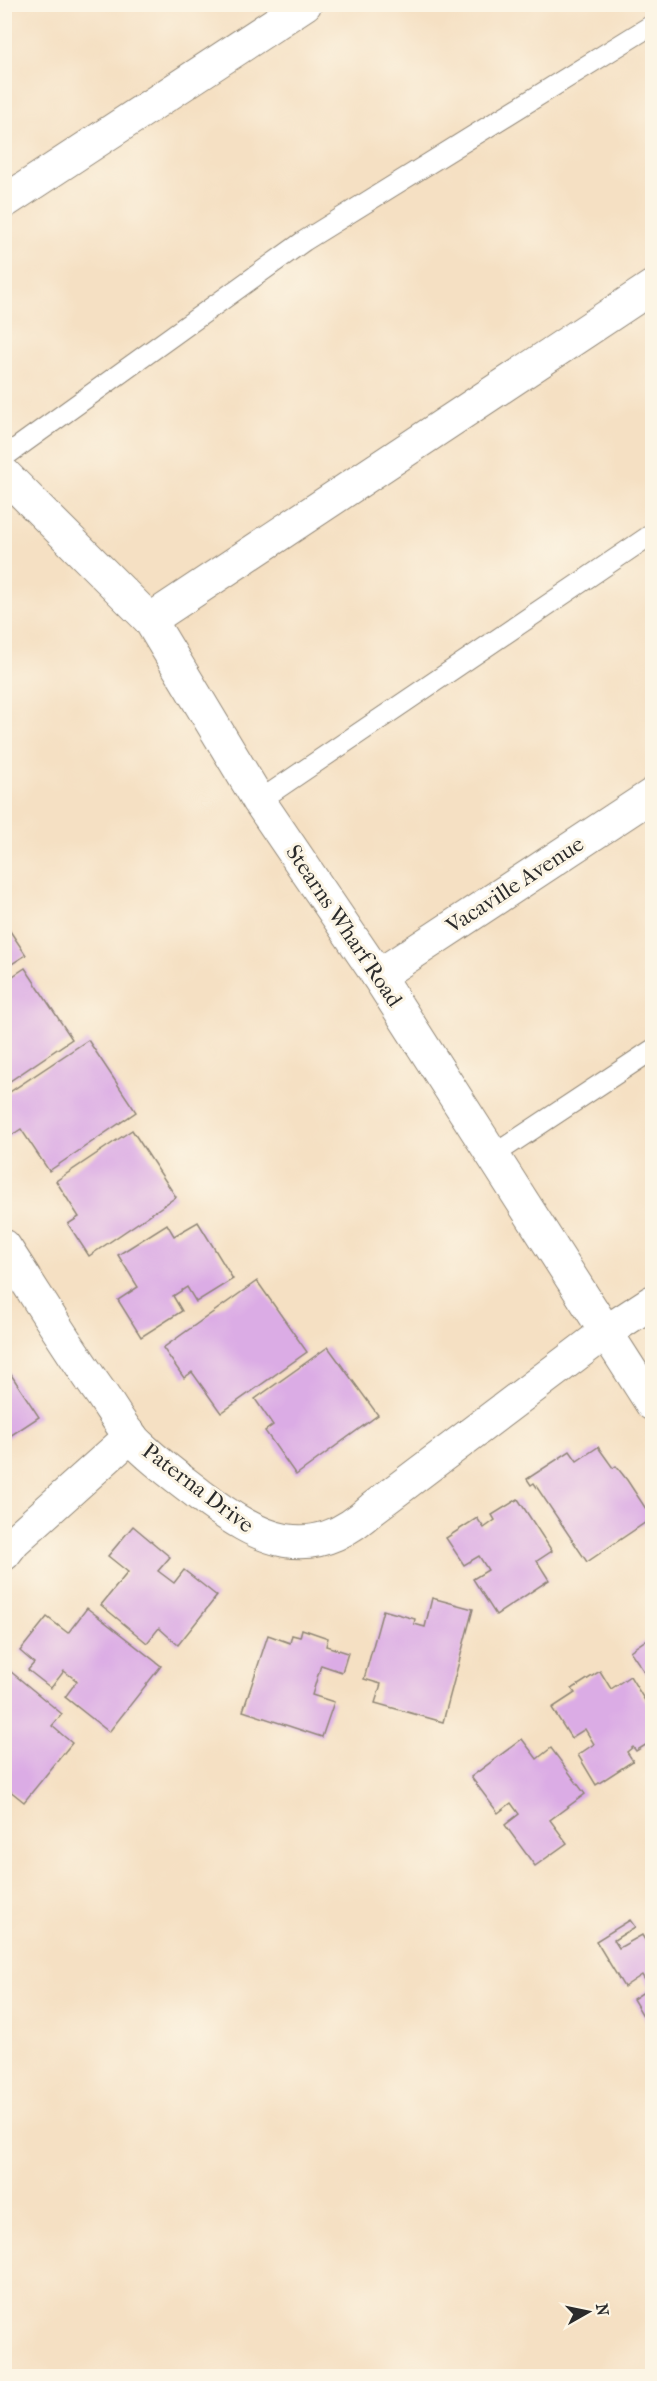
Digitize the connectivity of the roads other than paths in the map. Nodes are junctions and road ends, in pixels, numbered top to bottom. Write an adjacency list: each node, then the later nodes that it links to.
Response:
1 (305, 4): 3 (street)
2 (652, 25): 5 (lane)
3 (4, 202)
4 (652, 287): 8 (street)
5 (4, 457)
6 (4, 474): 8 (street, Stearns Wharf Road)
7 (652, 534): 10 (lane)
8 (150, 620): 10 (street, Stearns Wharf Road)
9 (652, 795): 11 (street, Vacaville Avenue)
10 (259, 801): 11 (street, Stearns Wharf Road)
11 (378, 976): 13 (street, Stearns Wharf Road)
12 (652, 1050): 13 (lane)
13 (492, 1156): 16 (street, Stearns Wharf Road)
14 (4, 1246): 18 (street, Paterna Drive)
15 (652, 1302): 16 (street, Paterna Drive)
16 (606, 1332): 17 (street, Stearns Wharf Road); 18 (street, Paterna Drive)
17 (652, 1404)
18 (130, 1436): 19 (street)
19 (4, 1554)

